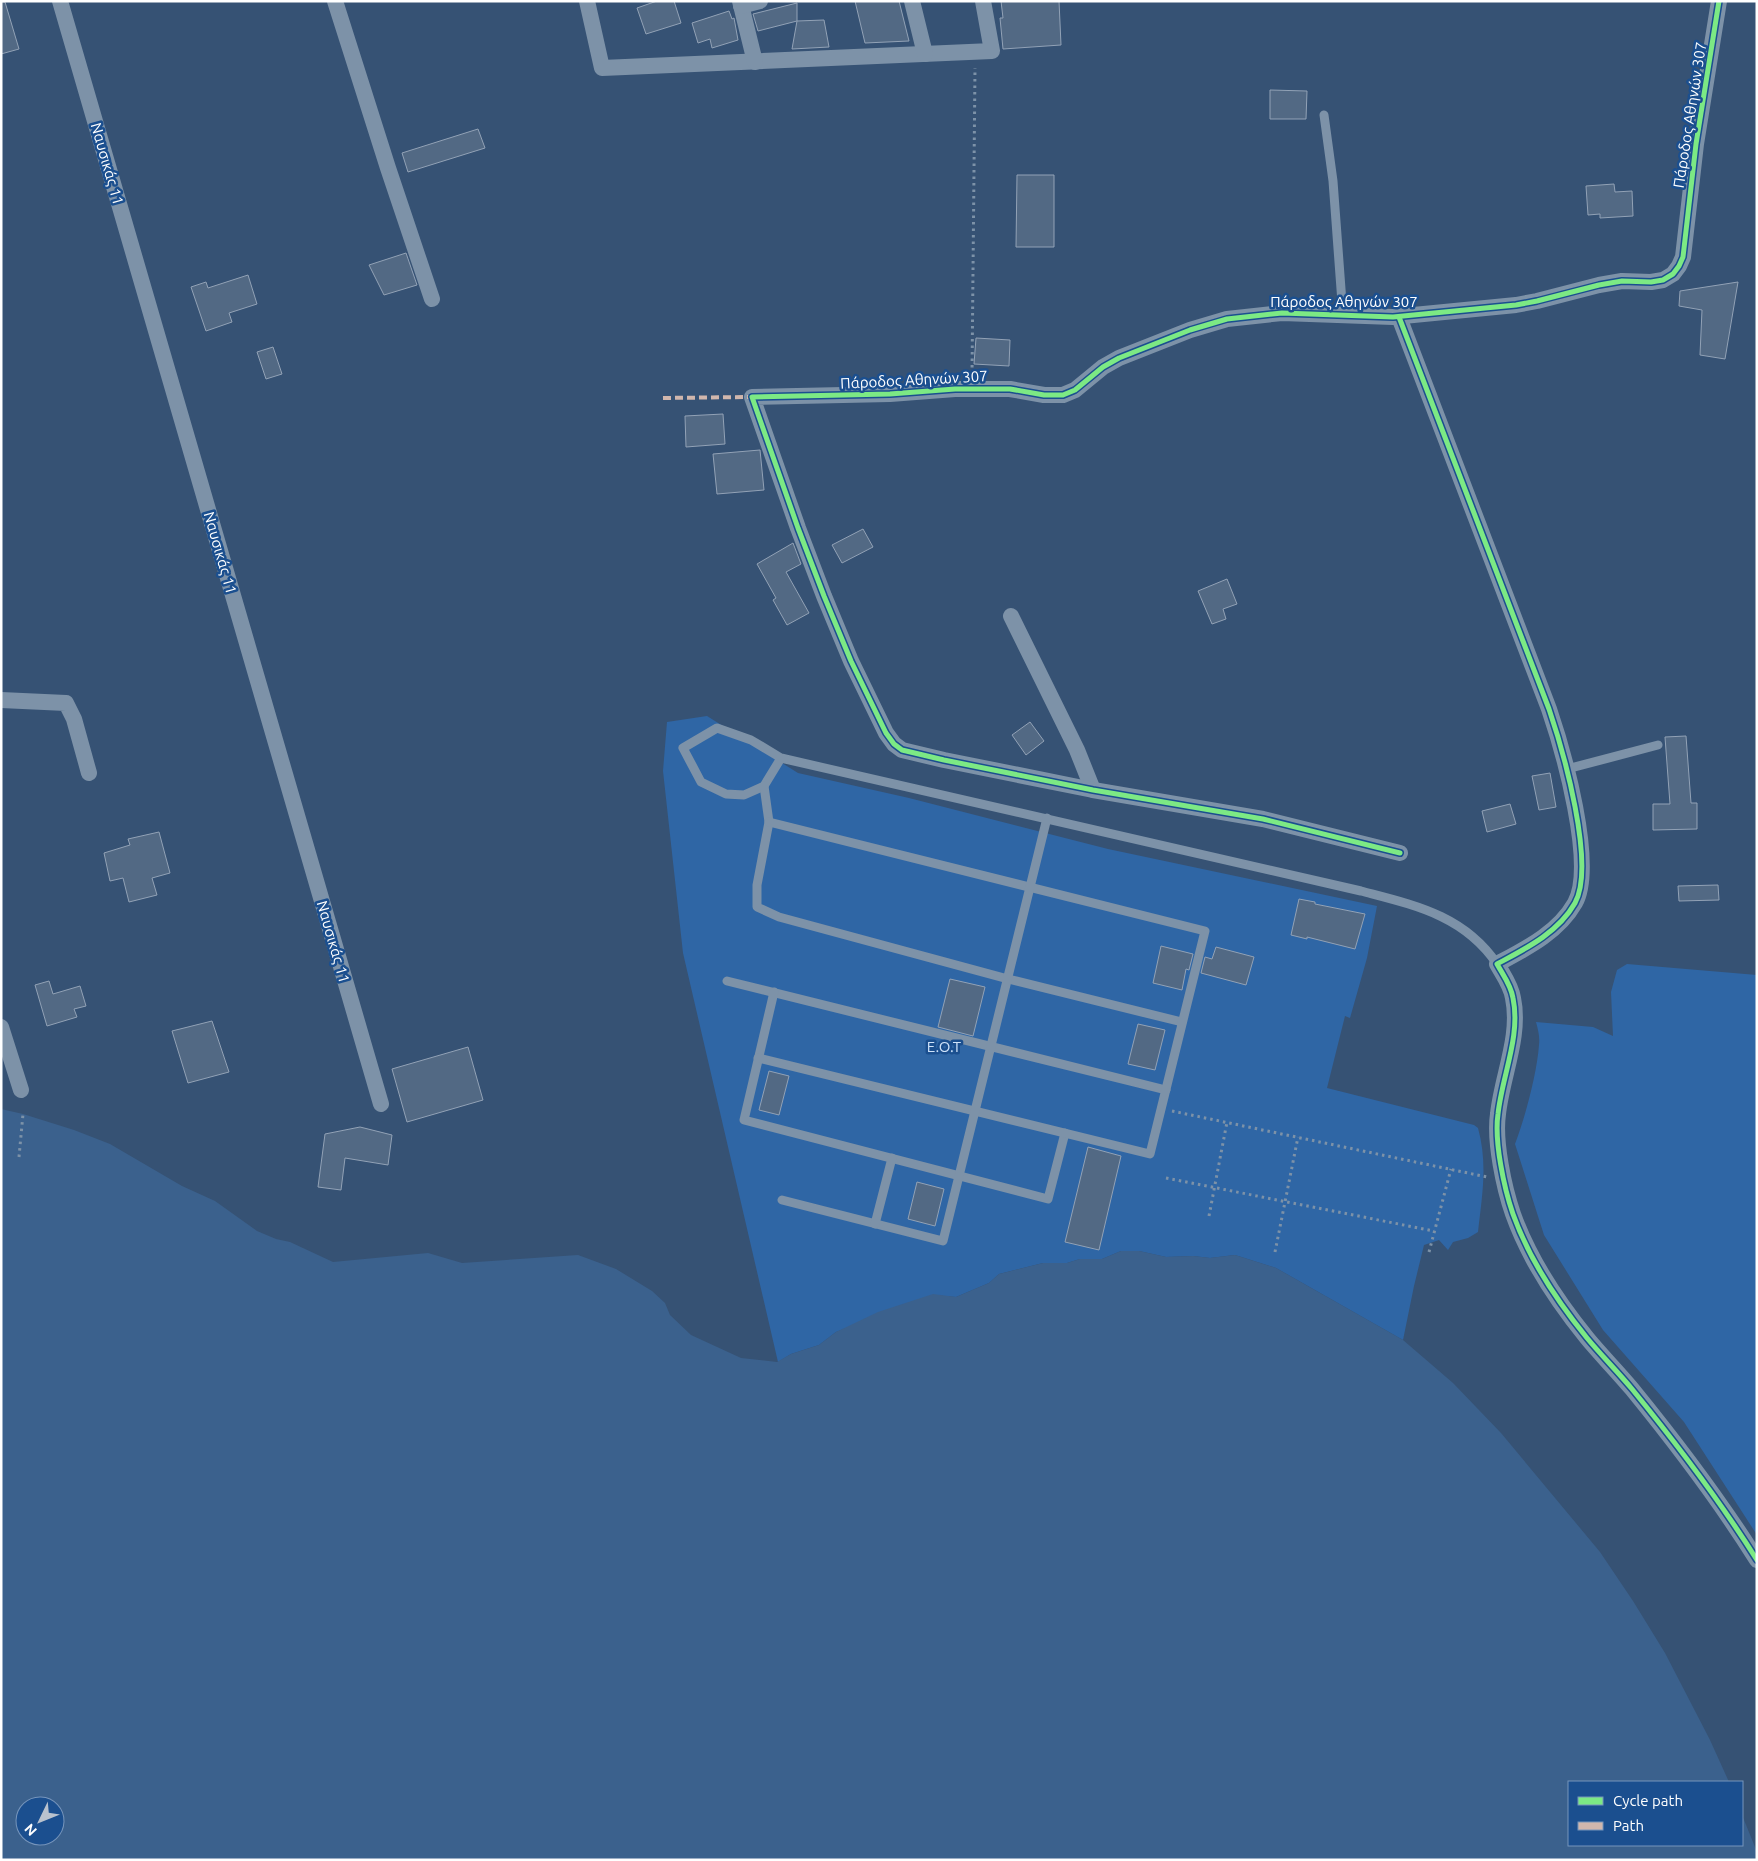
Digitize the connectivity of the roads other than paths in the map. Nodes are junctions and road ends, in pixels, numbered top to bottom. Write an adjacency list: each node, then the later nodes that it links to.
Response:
1 (60, 1): 37 (street, Ναυσικάς 11)
2 (335, 1): 12 (street)
3 (586, 1): 10 (street)
4 (760, 1): 8 (street)
5 (912, 1): 9 (street)
6 (982, 1): 9 (street)
7 (1719, 1): 14 (street, Πάροδος Αθηνών 307)
8 (740, 4): 10 (street)
9 (925, 54): 10 (street)
10 (755, 62)
11 (1324, 115): 13 (lane)
12 (432, 299)
13 (1343, 316): 14 (street, Πάροδος Αθηνών 307); 22 (street, Πάροδος Αθηνών 307)
14 (1399, 317): 19 (street)
15 (1011, 616): 22 (street)
16 (1, 700): 20 (street)
17 (1658, 745): 19 (lane)
18 (781, 758): 21 (lane); 21 (lane); 23 (lane)
19 (1567, 769): 27 (street)
20 (89, 773)
21 (764, 786): 24 (lane)
22 (1093, 790): 25 (street)
23 (1047, 818): 26 (lane); 27 (lane)
24 (769, 822): 26 (lane); 28 (lane)
25 (1400, 853)
26 (1030, 887): 28 (lane); 31 (lane)
27 (1497, 964): 44 (street)
28 (1008, 979): 31 (lane); 33 (lane)
29 (727, 981): 30 (lane)
30 (774, 992): 33 (lane); 34 (lane)
31 (1182, 1022): 36 (lane)
32 (1, 1027): 35 (street)
33 (991, 1046): 36 (lane); 38 (lane)
34 (758, 1058): 38 (lane); 40 (lane)
35 (20, 1090)
36 (1166, 1090): 39 (lane)
37 (381, 1104)
38 (975, 1111): 39 (lane); 41 (lane)
39 (1065, 1133): 41 (lane)
40 (892, 1158): 41 (lane); 43 (lane)
41 (959, 1176): 43 (lane)
42 (782, 1200): 43 (lane)
43 (876, 1224)
44 (1757, 1560)

